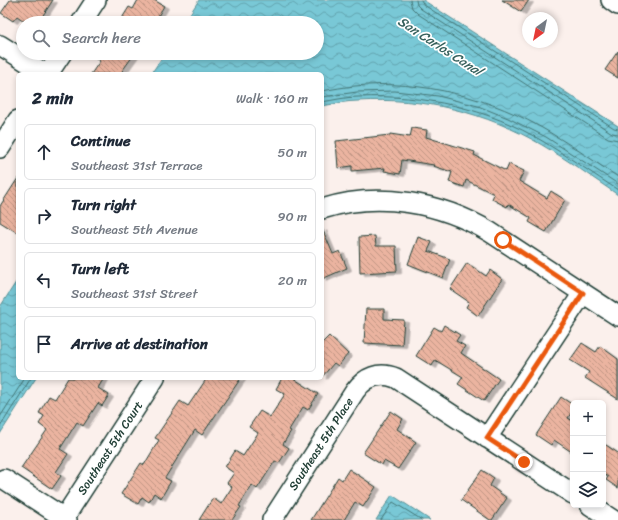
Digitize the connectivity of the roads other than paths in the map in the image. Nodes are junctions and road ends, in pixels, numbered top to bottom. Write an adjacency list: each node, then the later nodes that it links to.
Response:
1 (96, 0): 4 (street)
2 (611, 0): 3 (street)
3 (618, 5)
4 (86, 16)
5 (0, 45): 6 (street)
6 (16, 55)
7 (24, 60): 9 (street)
8 (57, 60): 10 (street)
9 (44, 72)
10 (48, 72)
11 (16, 123): 12 (street)
12 (0, 148)
13 (324, 209): 14 (street)
14 (583, 293): 15 (street); 17 (street)
15 (618, 316)
16 (154, 380): 21 (street, Southeast 5th Court)
17 (487, 438): 19 (street); 22 (street, Southeast 5th Place)
18 (4, 479): 21 (street)
19 (570, 492)
20 (595, 508): 23 (street)
21 (65, 519)
22 (272, 520)
23 (613, 520)

